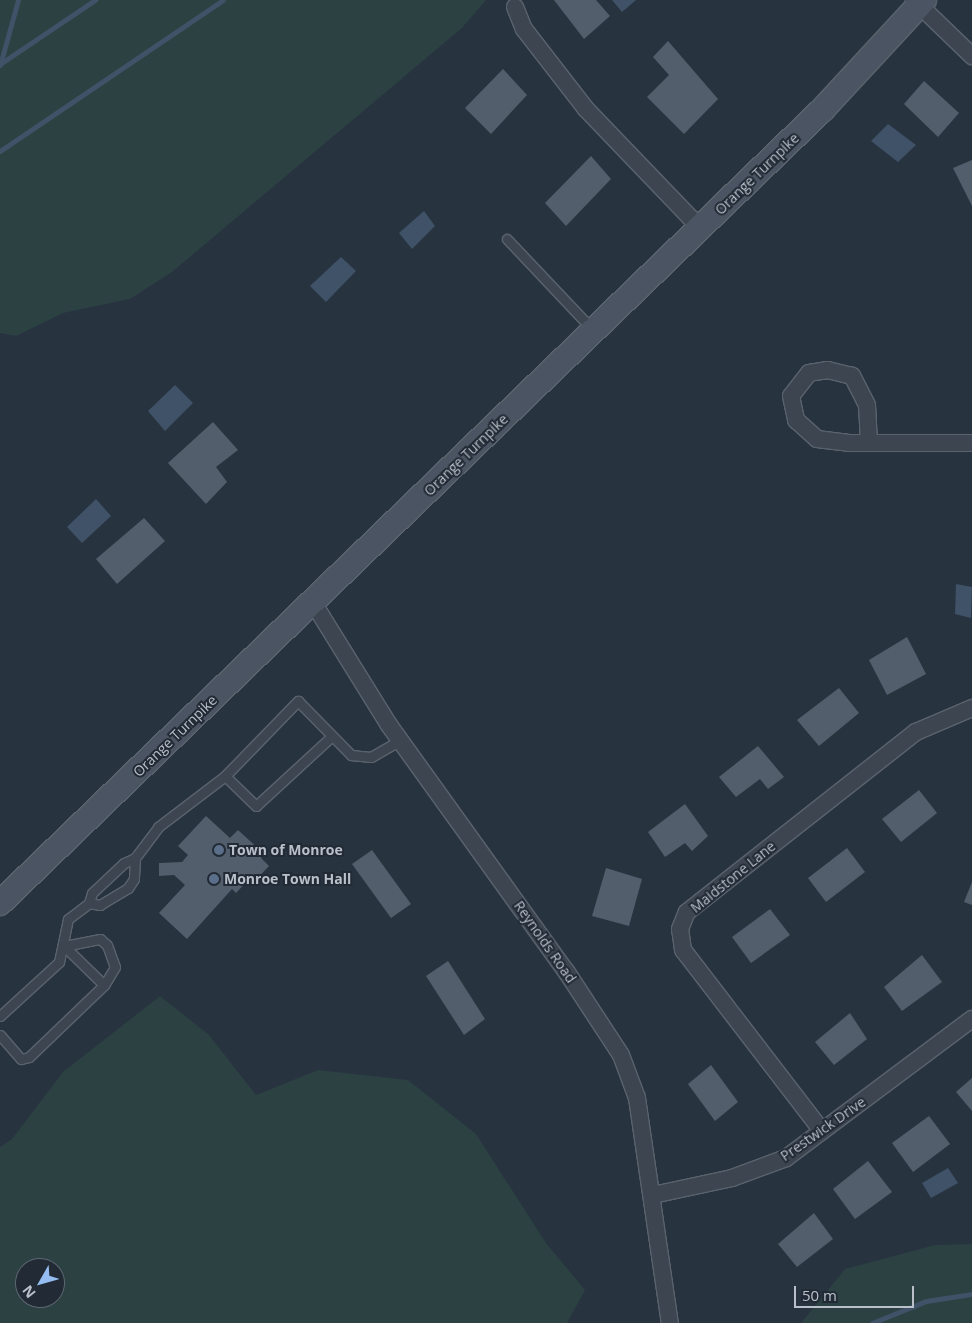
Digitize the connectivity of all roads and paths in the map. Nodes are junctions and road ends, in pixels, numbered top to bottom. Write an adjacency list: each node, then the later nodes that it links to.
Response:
1 (919, 2): 3 (street); 4 (main road, Orange Turnpike)
2 (516, 7): 4 (street)
3 (972, 56)
4 (701, 229): 6 (main road, Orange Turnpike)
5 (507, 239): 6 (lane)
6 (593, 330): 9 (main road, Orange Turnpike)
7 (869, 443): 7 (street); 8 (street)
8 (972, 443)
9 (314, 604): 12 (street, Reynolds Road); 15 (main road, Orange Turnpike)
10 (972, 708): 22 (street, Maidstone Lane)
11 (332, 736): 12 (lane); 13 (lane); 13 (lane)
12 (400, 740): 23 (street, Reynolds Road)
13 (224, 776): 14 (lane)
14 (135, 858): 16 (lane); 16 (lane)
15 (0, 903)
16 (89, 903): 17 (lane)
17 (64, 946): 18 (lane); 18 (lane); 19 (lane)
18 (104, 985): 21 (lane)
19 (0, 1016)
20 (972, 1019): 22 (street, Prestwick Drive)
21 (0, 1036)
22 (822, 1131): 23 (street, Prestwick Drive)
23 (653, 1195): 24 (street, Reynolds Road)
24 (670, 1323)

